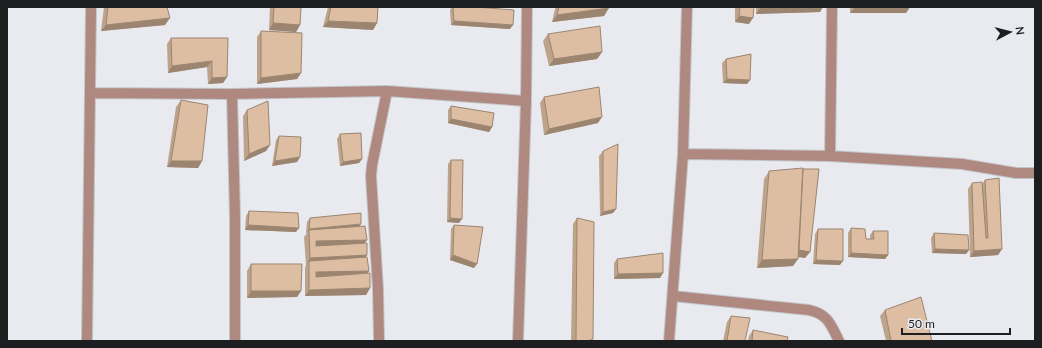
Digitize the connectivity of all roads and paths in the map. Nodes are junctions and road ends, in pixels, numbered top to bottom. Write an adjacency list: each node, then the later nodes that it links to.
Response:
1 (91, 7): 6 (street)
2 (527, 7): 8 (street)
3 (688, 7): 9 (street)
4 (832, 7): 10 (street)
5 (387, 91): 7 (street); 8 (street); 15 (street)
6 (90, 93): 7 (street); 13 (street)
7 (232, 94): 14 (street)
8 (526, 101): 16 (street)
9 (682, 154): 10 (street); 12 (street)
10 (830, 156): 11 (street)
11 (1035, 173)
12 (673, 296): 17 (street); 18 (street)
13 (87, 341)
14 (235, 341)
15 (379, 341)
16 (518, 341)
17 (669, 341)
18 (839, 341)

